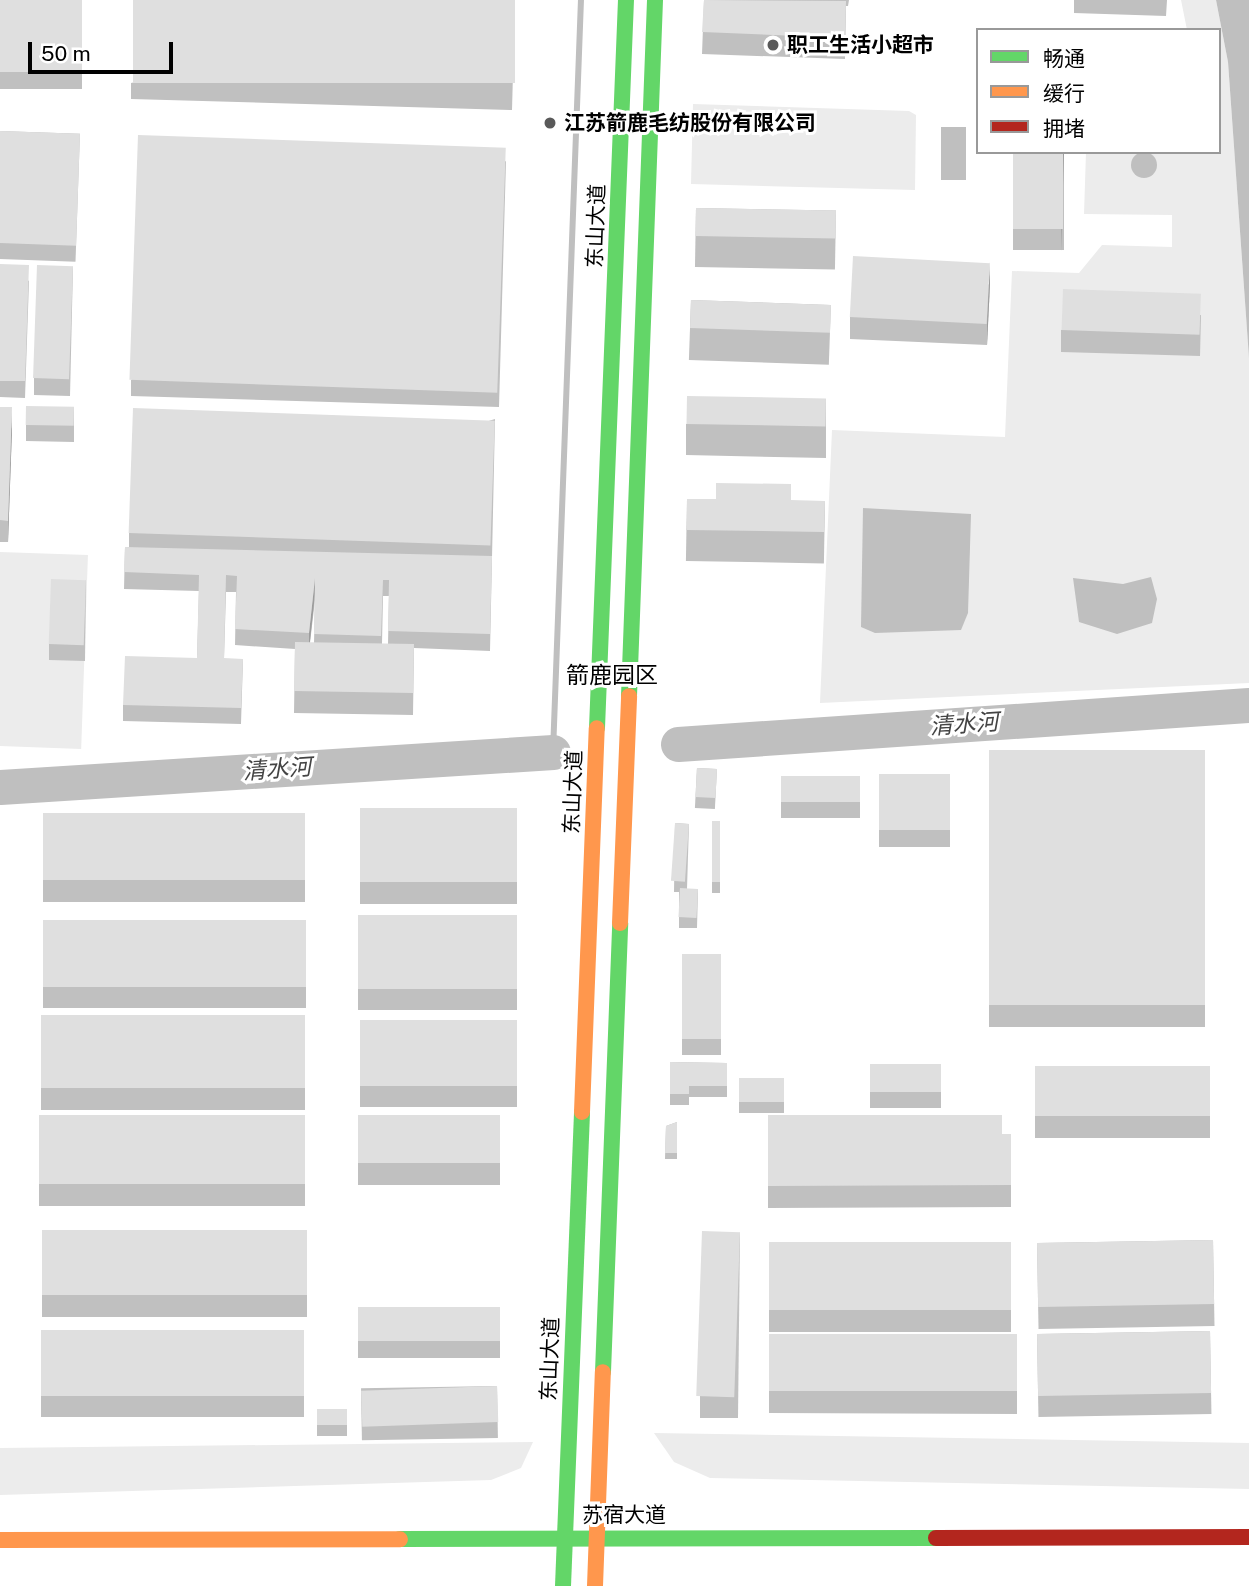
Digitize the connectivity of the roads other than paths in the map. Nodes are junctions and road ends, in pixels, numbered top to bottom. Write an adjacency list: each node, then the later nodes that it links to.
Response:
1 (626, 0): 3 (main road, 东山大道)
2 (655, 0): 4 (main road)
3 (564, 1536): 4 (main road, 苏宿大道); 6 (main road, 苏宿大道); 7 (main road, 东山大道)
4 (596, 1536): 5 (main road, 苏宿大道); 8 (main road)
5 (1249, 1537)
6 (0, 1541)
7 (563, 1586)
8 (595, 1586)

